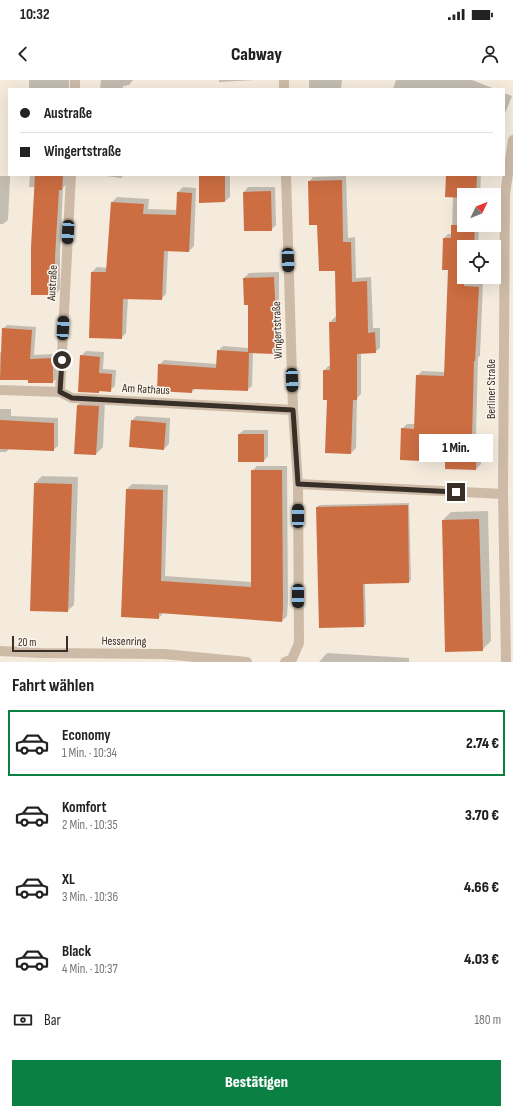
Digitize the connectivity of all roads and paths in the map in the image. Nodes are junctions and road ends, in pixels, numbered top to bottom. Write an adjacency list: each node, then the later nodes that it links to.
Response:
1 (513, 140): 8 (street, Berliner Straße)
2 (71, 176): 5 (street, Austraße)
3 (286, 176): 6 (street, Wingertstraße)
4 (0, 390): 5 (street, Am Rathaus)
5 (60, 392): 6 (street, Am Rathaus)
6 (293, 410): 7 (street, Wingertstraße)
7 (298, 484): 8 (street); 10 (street, Wingertstraße)
8 (504, 494): 12 (street, Berliner Straße)
9 (0, 651): 11 (street, Hessenring)
10 (288, 661)
11 (247, 662)
12 (506, 662)

